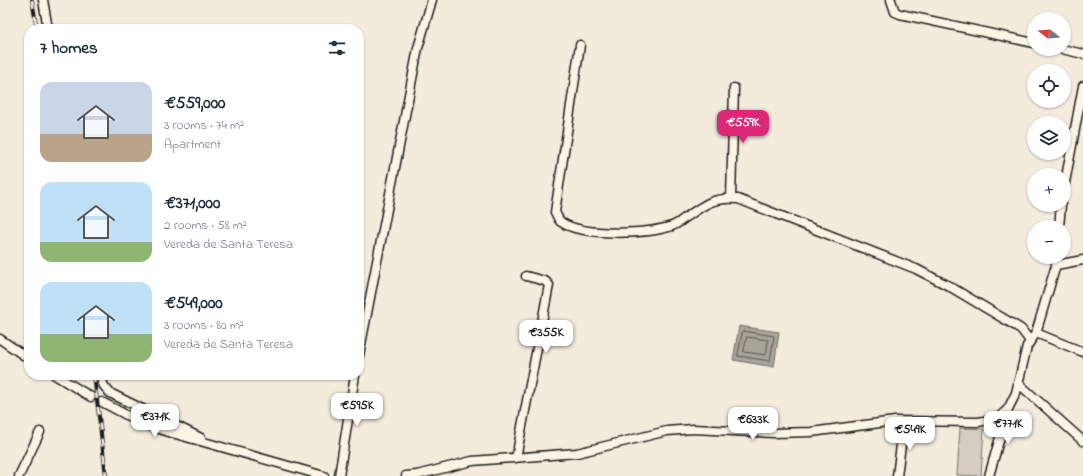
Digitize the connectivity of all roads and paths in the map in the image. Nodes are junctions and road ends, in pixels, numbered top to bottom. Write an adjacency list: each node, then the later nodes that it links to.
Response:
1 (43, 0): 4 (street)
2 (432, 0): 17 (street)
3 (891, 0): 5 (street)
4 (47, 24)
5 (1027, 41)
6 (580, 45): 12 (street)
7 (1071, 51): 8 (street)
8 (1083, 54)
9 (1083, 86): 11 (street)
10 (734, 88): 12 (street)
11 (1068, 168)
12 (731, 198): 20 (street)
13 (1071, 260): 14 (street)
14 (1083, 260)
15 (1055, 264): 18 (street)
16 (526, 276): 34 (street)
17 (364, 329)
18 (1036, 333): 20 (street); 21 (street)
19 (0, 339): 22 (street)
20 (1030, 340): 26 (street)
21 (1083, 352)
22 (24, 356)
23 (63, 380): 27 (street)
24 (102, 380): 33 (street)
25 (354, 380): 37 (street)
26 (1018, 383): 29 (street); 32 (street)
27 (91, 397)
28 (102, 402): 33 (street)
29 (1008, 409): 30 (street); 40 (street)
30 (906, 422): 34 (street); 39 (street)
31 (40, 432): 35 (street)
32 (1083, 441)
33 (219, 447): 36 (street)
34 (516, 458): 38 (street)
35 (19, 476)
36 (324, 476)
37 (340, 476)
38 (406, 476)
39 (897, 476)
40 (989, 476)

